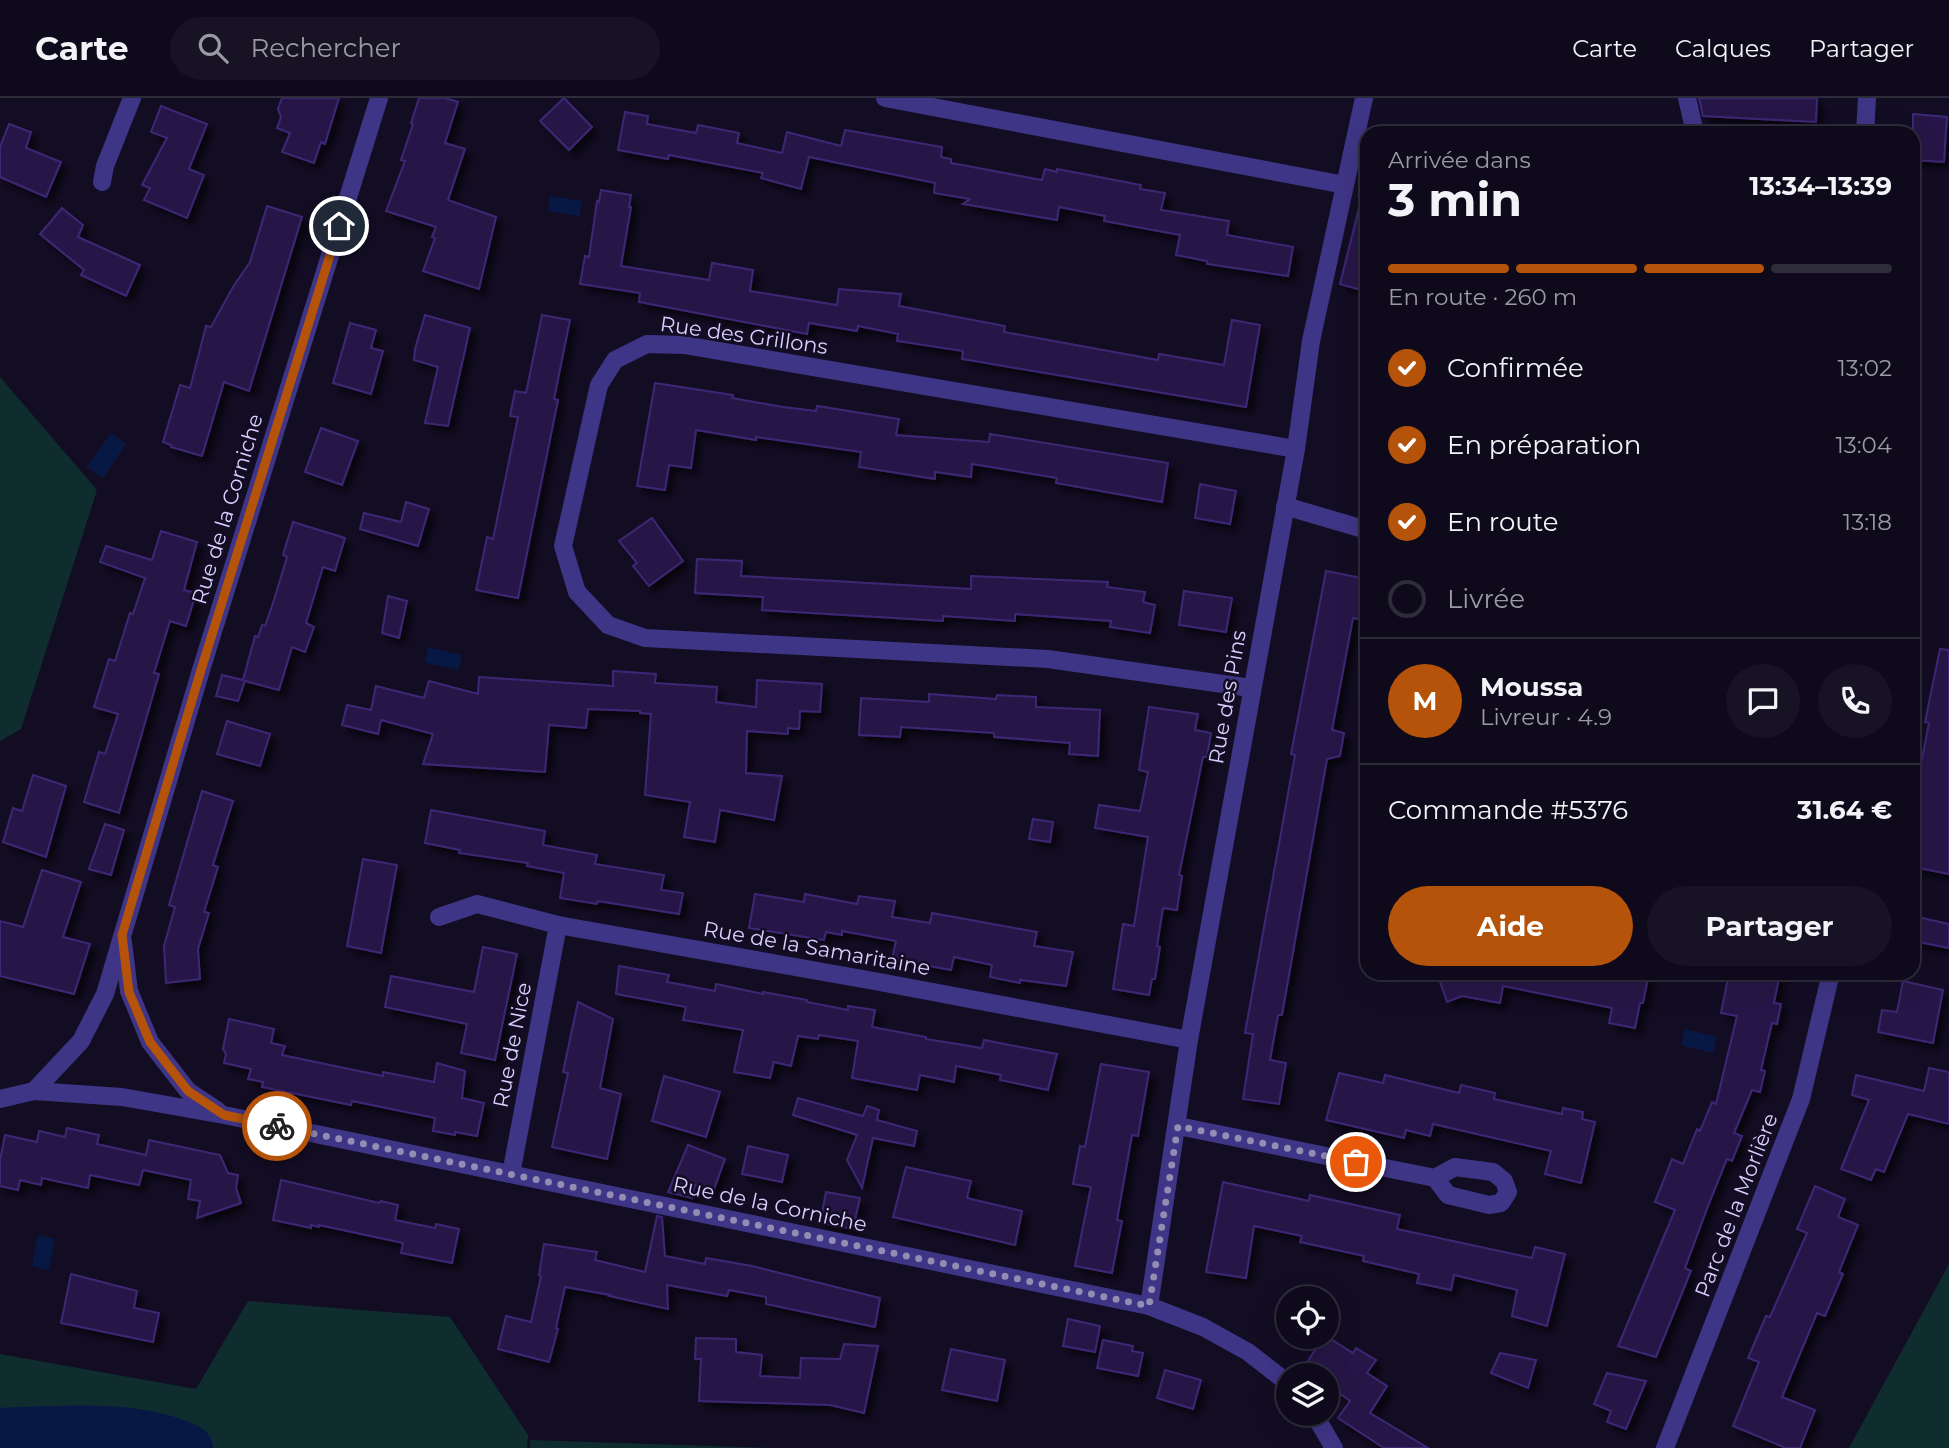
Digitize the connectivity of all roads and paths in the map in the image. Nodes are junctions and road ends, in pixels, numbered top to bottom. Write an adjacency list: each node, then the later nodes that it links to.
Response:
1 (132, 98): 9 (street)
2 (379, 98): 17 (street, Rue de la Corniche)
3 (886, 98): 10 (street)
4 (1364, 98): 10 (street, Rue des Pins)
5 (1687, 98): 7 (street)
6 (1867, 98): 8 (street)
7 (1694, 126)
8 (1865, 126)
9 (102, 181)
10 (1345, 185): 11 (street, Rue des Pins)
11 (1296, 449): 12 (street, Rue des Pins); 14 (street, Rue des Grillons)
12 (1285, 506): 13 (street); 14 (street, Rue des Pins)
13 (1360, 528)
14 (1251, 688): 19 (street, Rue des Pins)
15 (439, 917): 16 (street, Rue de la Samaritaine)
16 (558, 925): 19 (street, Rue de la Samaritaine); 24 (street, Rue de Nice)
17 (122, 935): 20 (street, Rue de la Corniche); 22 (street, Rue de la Corniche)
18 (1829, 980): 30 (street, Parc de la Morlière)
19 (1189, 1041): 23 (street, Rue des Pins)
20 (34, 1091): 21 (street); 22 (street, Rue de la Corniche)
21 (0, 1099)
22 (224, 1115): 24 (street, Rue de la Corniche)
23 (1178, 1126): 25 (street); 26 (street, Rue des Pins)
24 (511, 1174): 26 (street, Rue de la Corniche)
25 (1435, 1178)
26 (1149, 1306): 27 (street, Rue de la Corniche)
27 (1276, 1374)
28 (1321, 1426): 29 (street)
29 (1334, 1448)
30 (1665, 1448)

